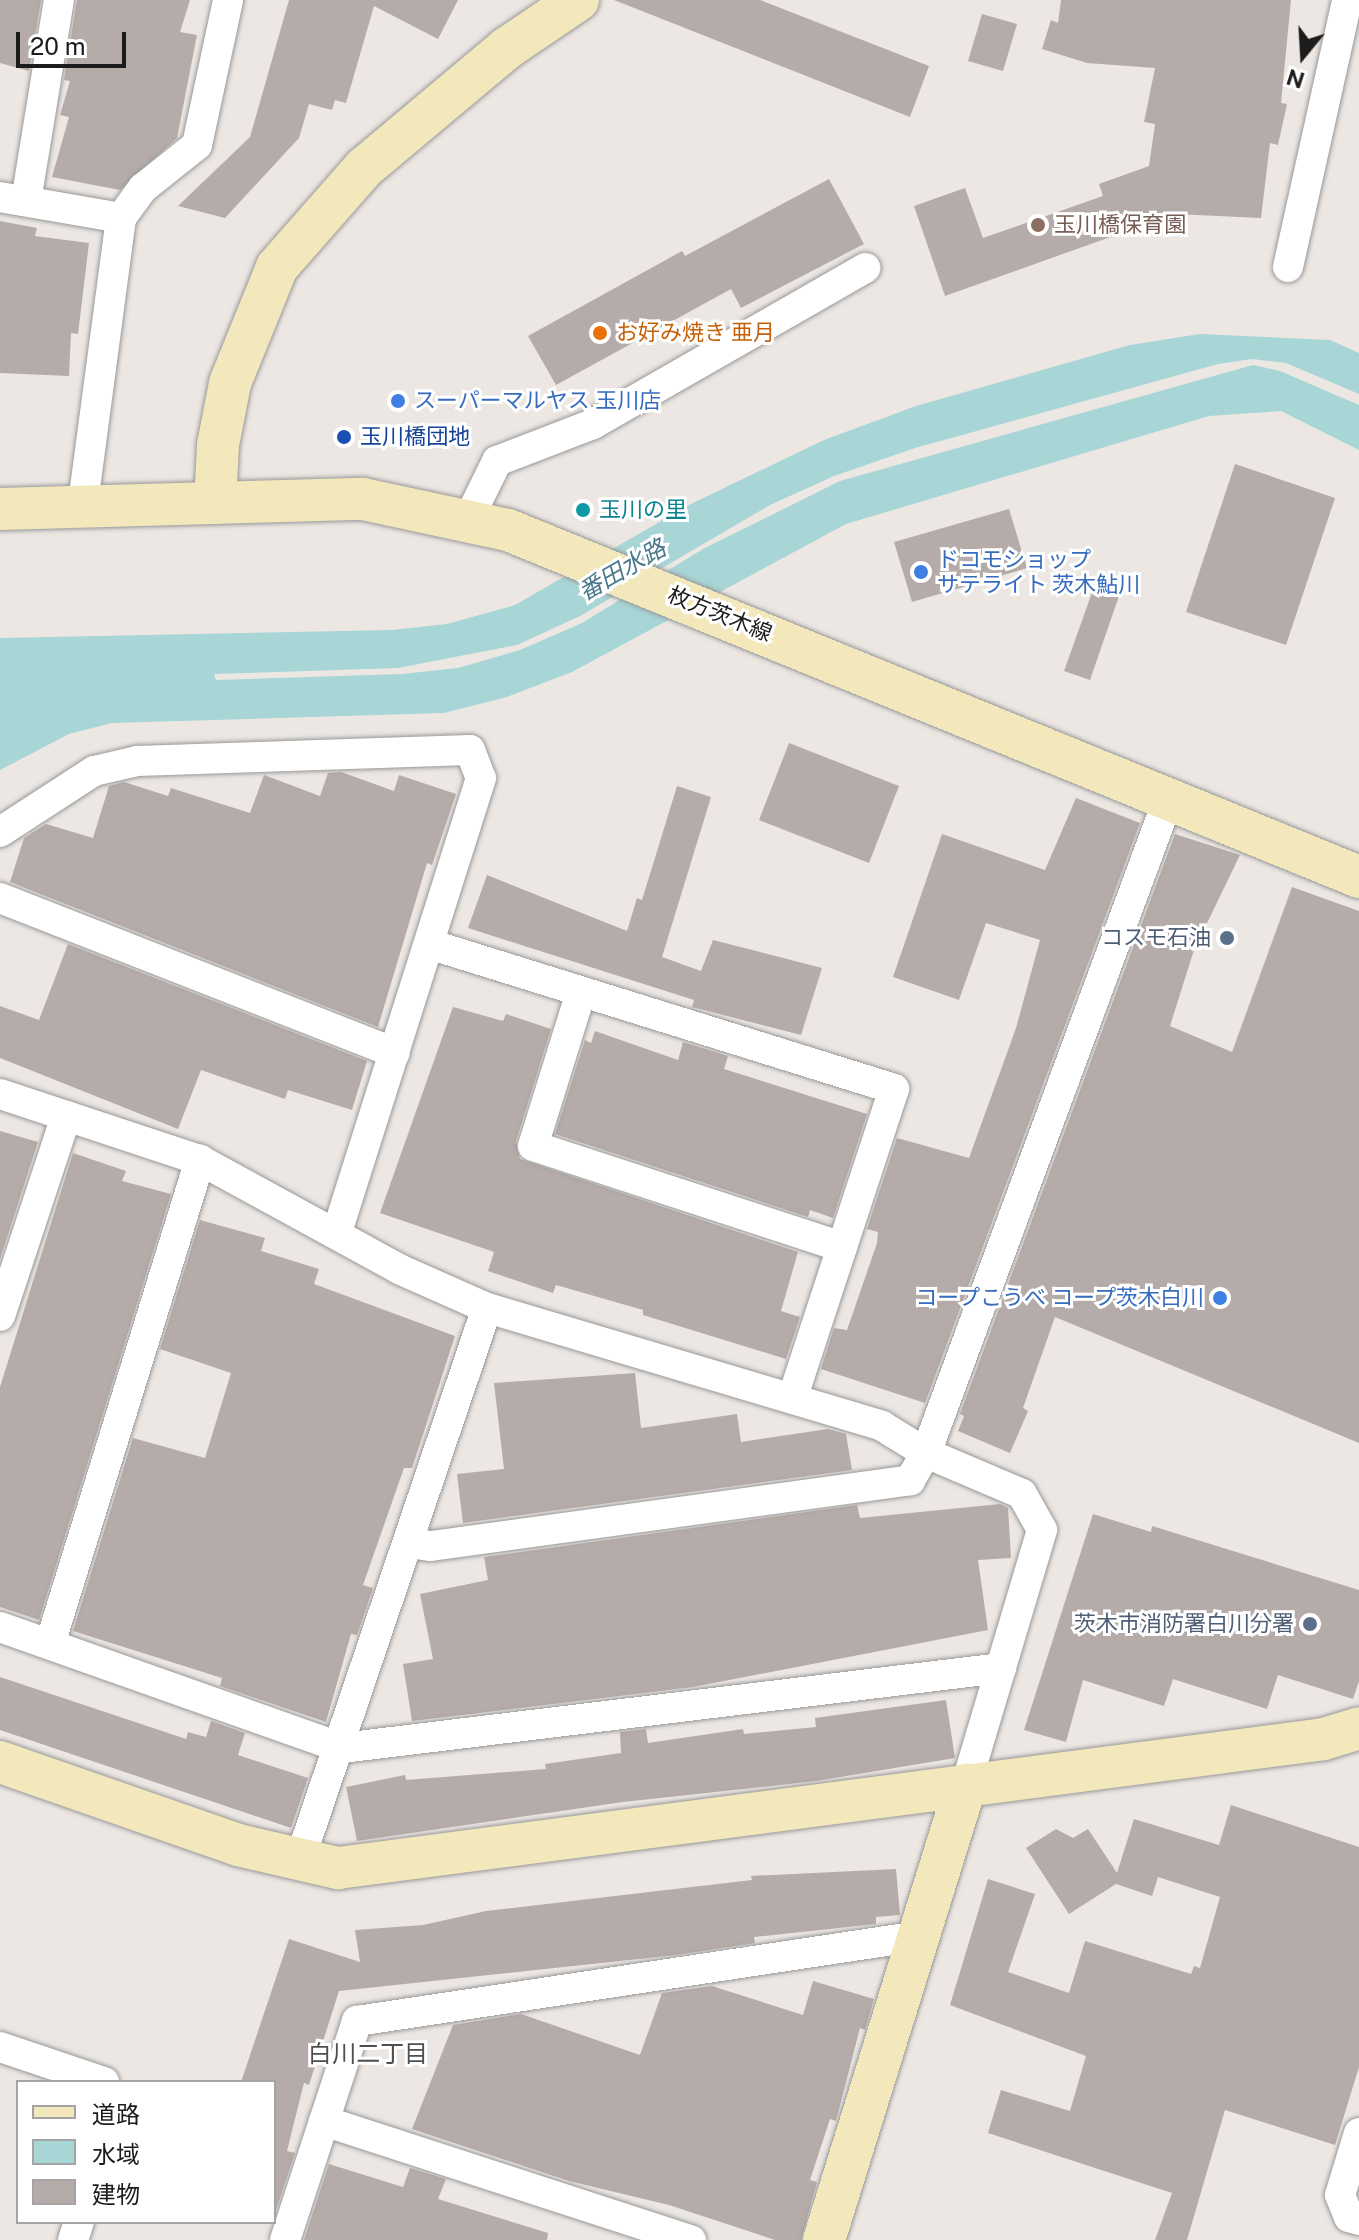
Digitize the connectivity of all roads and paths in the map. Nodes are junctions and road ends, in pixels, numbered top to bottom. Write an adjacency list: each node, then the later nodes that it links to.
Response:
1 (59, 0): 5 (street)
2 (228, 0): 6 (street)
3 (578, 0): 10 (street)
4 (1347, 0): 7 (street)
5 (13, 199): 6 (street)
6 (121, 218): 9 (street)
7 (1288, 267)
8 (865, 268): 12 (street)
9 (83, 503): 10 (street, 枚方茨木線); 11 (street, 枚方茨木線)
10 (215, 503): 12 (street, 枚方茨木線)
11 (0, 509)
12 (468, 520): 13 (street, 枚方茨木線)
13 (1168, 800): 15 (street, 枚方茨木線); 28 (street)
14 (0, 832): 17 (street)
15 (1359, 877)
16 (0, 898): 19 (street)
17 (429, 944): 18 (street); 19 (street)
18 (581, 992): 24 (street); 24 (street)
19 (395, 1053): 23 (street)
20 (0, 1094): 21 (street)
21 (66, 1116): 22 (street); 26 (street)
22 (200, 1160): 23 (street); 31 (street)
23 (336, 1234): 25 (street)
24 (842, 1247): 27 (street)
25 (487, 1308): 27 (street); 29 (street)
26 (0, 1316)
27 (793, 1396): 28 (street)
28 (926, 1453): 29 (street); 32 (street)
29 (409, 1543): 34 (street)
30 (0, 1627): 31 (street)
31 (50, 1644): 34 (street)
32 (1001, 1668): 34 (street); 36 (street)
33 (1359, 1728): 36 (street)
34 (342, 1748): 37 (street)
35 (0, 1762): 37 (street)
36 (966, 1785): 37 (street); 38 (street)
37 (299, 1862)
38 (919, 1936): 41 (street); 46 (street)
39 (0, 2047): 40 (street)
40 (98, 2080)
41 (324, 2121): 44 (street); 45 (street)
42 (1359, 2133): 43 (street)
43 (1359, 2220)
44 (285, 2240)
45 (691, 2240)
46 (824, 2240)

